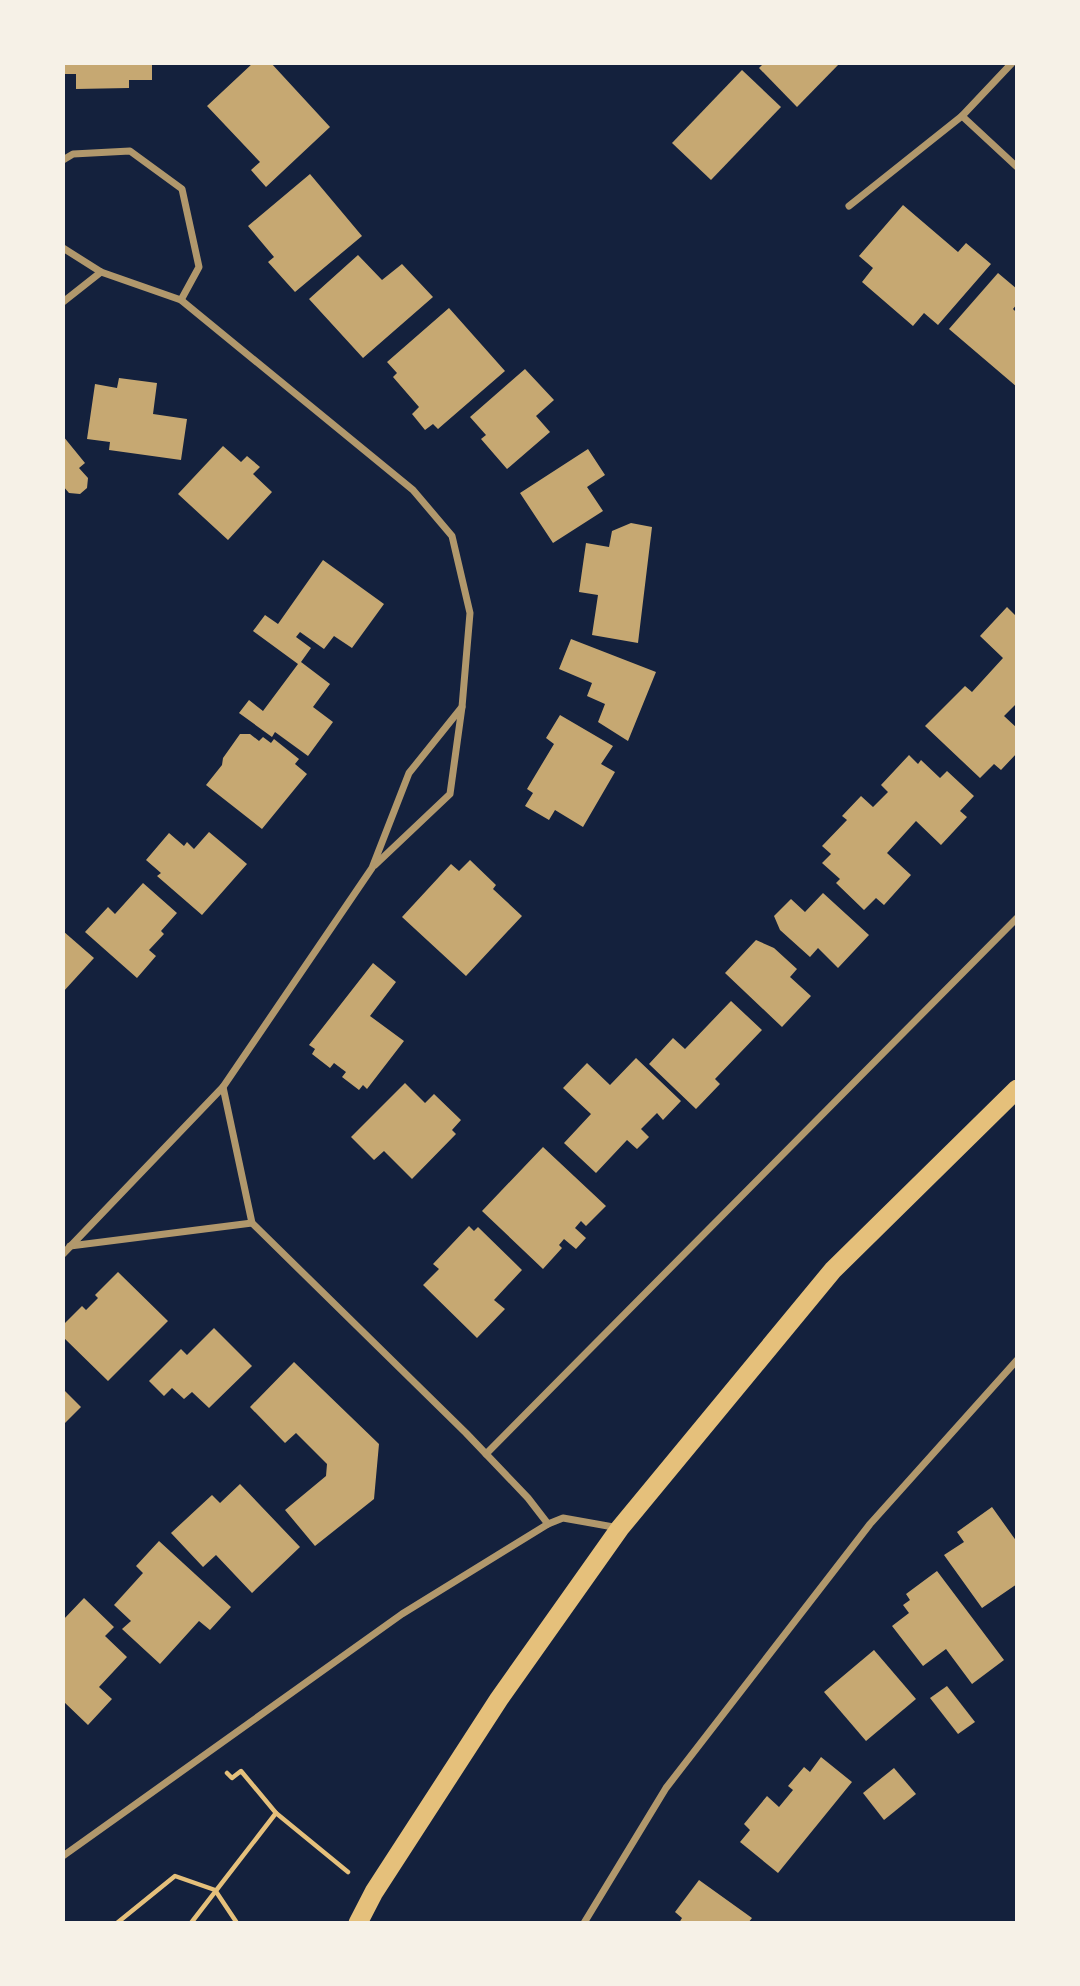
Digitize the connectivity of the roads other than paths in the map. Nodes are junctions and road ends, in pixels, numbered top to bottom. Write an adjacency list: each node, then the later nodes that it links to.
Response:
1 (1012, 63): 2 (street)
2 (962, 116): 4 (street); 5 (street)
3 (63, 160): 8 (street)
4 (1017, 167)
5 (849, 206)
6 (63, 248): 7 (street)
7 (101, 272): 8 (street); 9 (street)
8 (181, 300): 10 (street)
9 (63, 302)
10 (462, 707): 11 (street); 11 (street)
11 (372, 868): 13 (street)
12 (1017, 918): 19 (street)
13 (223, 1087): 15 (street); 16 (street)
14 (1017, 1089): 21 (highway)
15 (252, 1223): 16 (street); 19 (street)
16 (70, 1246): 17 (street)
17 (63, 1254)
18 (1017, 1360): 24 (street)
19 (486, 1454): 20 (street)
20 (548, 1524): 21 (street); 22 (street)
21 (620, 1528): 23 (highway)
22 (63, 1856)
23 (358, 1923)
24 (584, 1923)

